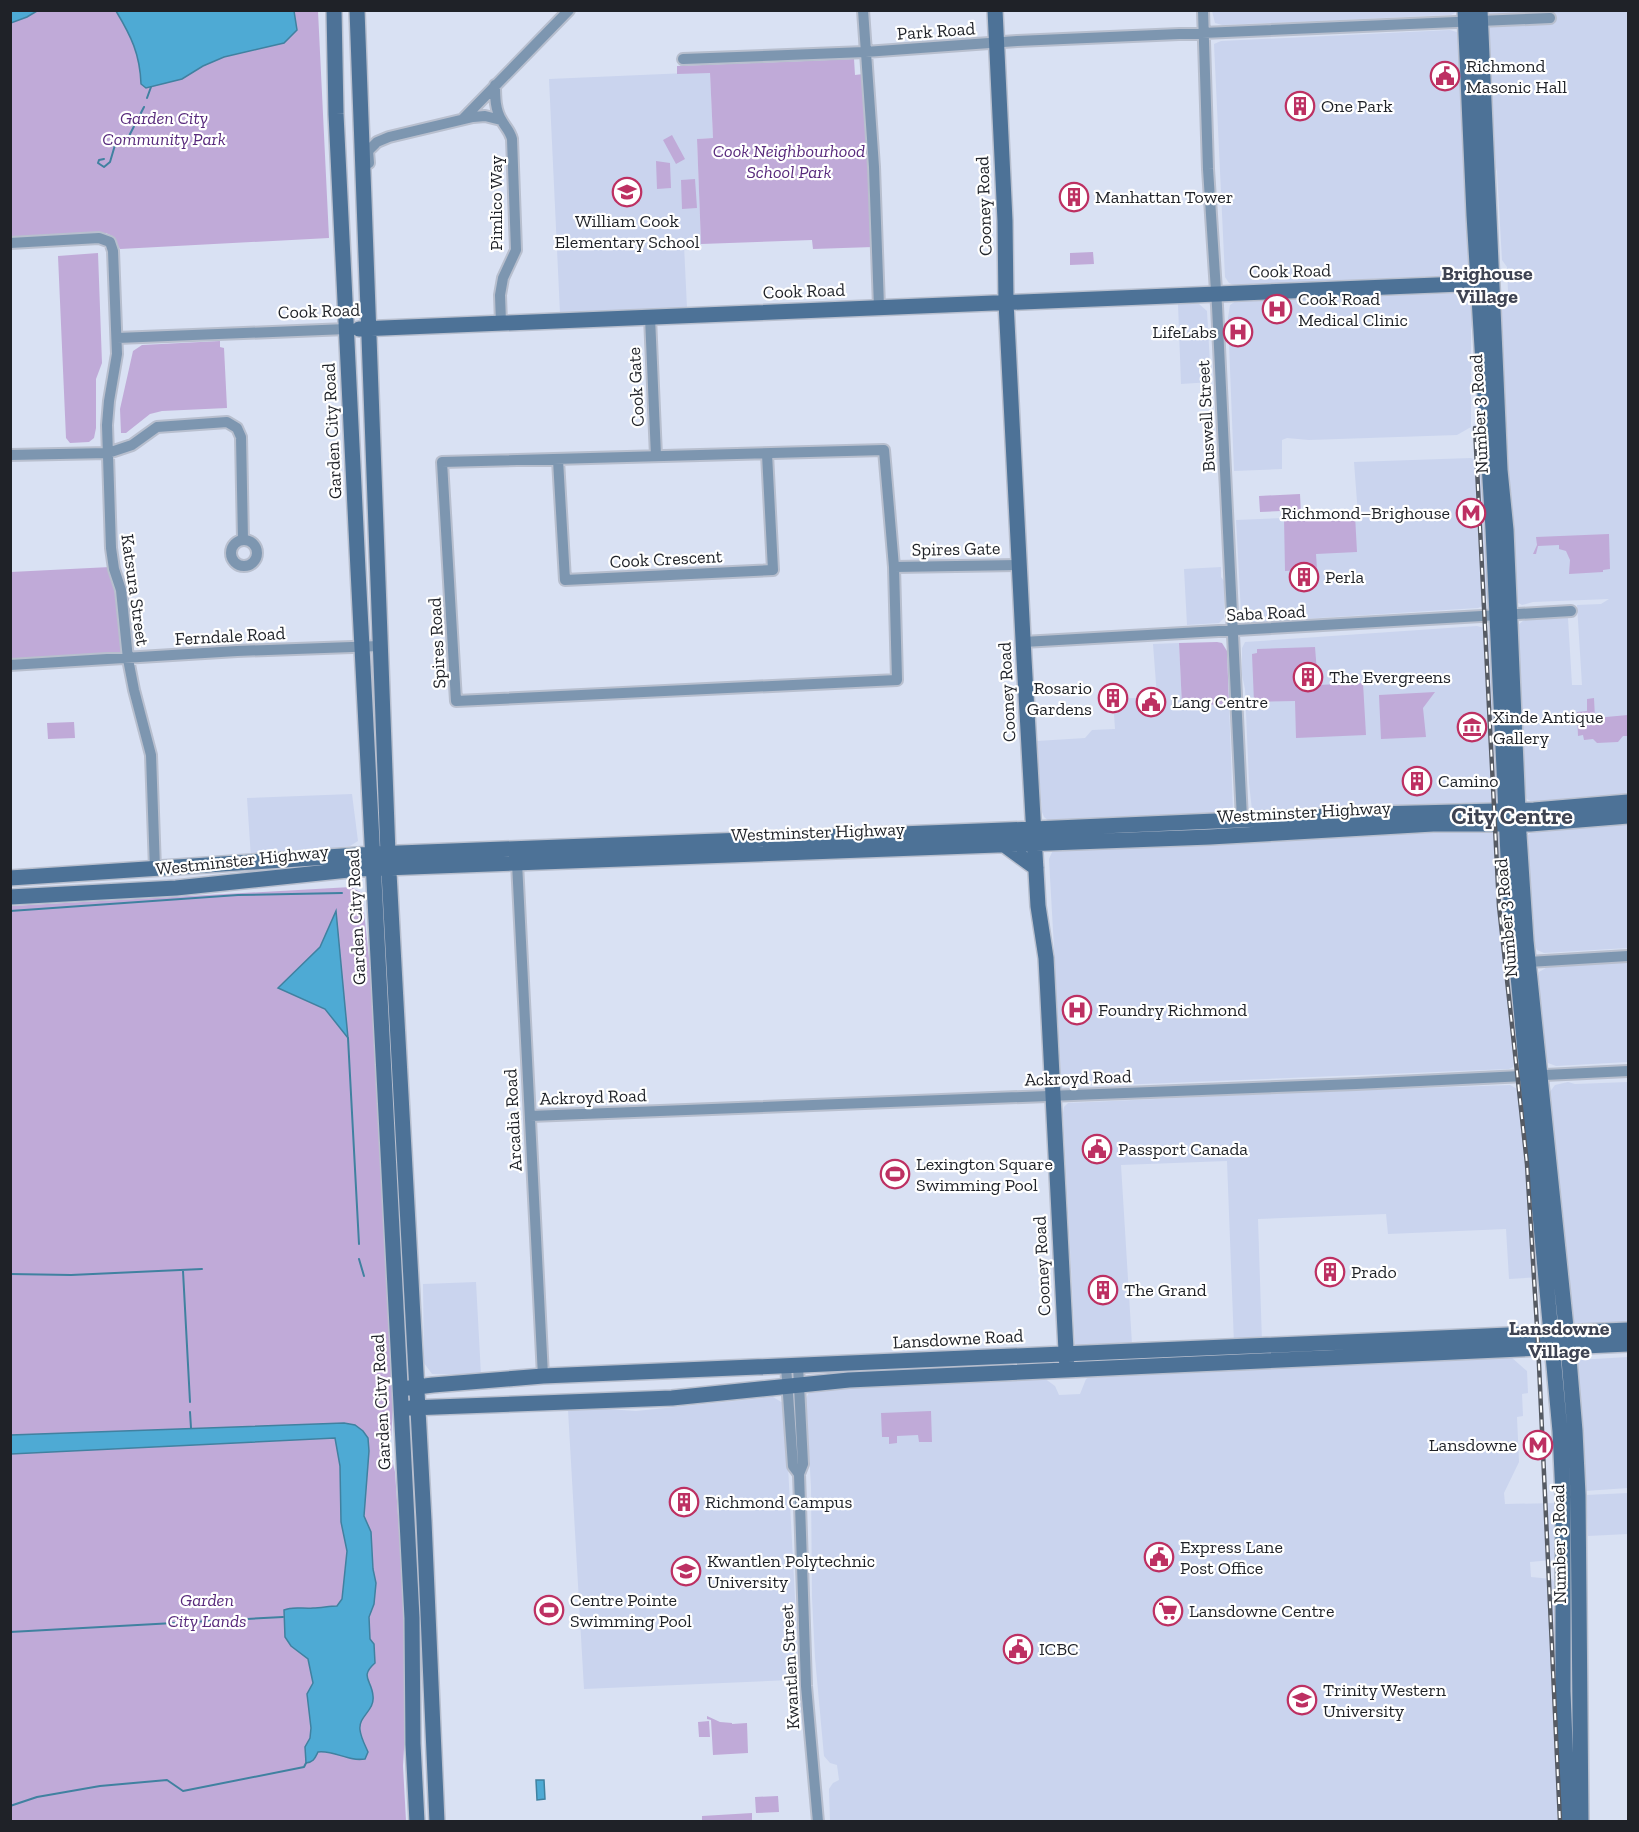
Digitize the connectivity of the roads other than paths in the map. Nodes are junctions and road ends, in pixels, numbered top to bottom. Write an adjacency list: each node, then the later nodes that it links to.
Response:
1 (334, 10): 25 (main road, Garden City Road)
2 (357, 10): 16 (main road, Garden City Road)
3 (569, 10): 13 (street)
4 (863, 10): 11 (street)
5 (995, 10): 10 (main road, Cooney Road)
6 (1203, 10): 9 (street, Buswell Street)
7 (1473, 16): 8 (street, Park Road); 9 (street, Park Road); 18 (main road, Number 3 Road)
8 (1550, 18)
9 (1204, 33): 10 (street, Park Road); 19 (street, Buswell Street)
10 (997, 43): 11 (street, Park Road); 20 (main road, Cooney Road)
11 (865, 52): 12 (street, Park Road); 21 (street)
12 (683, 59)
13 (495, 85): 14 (street); 15 (street, Pimlico Way)
14 (463, 119): 15 (street); 16 (street)
15 (501, 120): 23 (street, Pimlico Way)
16 (366, 229): 24 (main road, Garden City Road)
17 (10, 243): 26 (street, Katsura Street)
18 (1485, 283): 19 (main road, Cook Road); 36 (main road, Number 3 Road)
19 (1217, 293): 20 (main road, Cook Road); 37 (street, Buswell Street)
20 (1006, 302): 21 (main road, Cook Road); 33 (main road, Cooney Road)
21 (879, 307): 22 (main road, Cook Road)
22 (650, 317): 23 (main road, Cook Road); 30 (street, Cook Gate)
23 (501, 322): 24 (main road, Cook Road)
24 (368, 328): 25 (main road, Cook Road); 40 (main road, Garden City Road)
25 (347, 329): 26 (street, Cook Road); 39 (main road, Garden City Road)
26 (117, 338): 27 (street, Katsura Street)
27 (108, 453): 29 (street); 32 (street); 41 (street, Katsura Street)
28 (767, 454): 30 (street, Spires Road); 31 (street, Cook Crescent); 34 (street, Spires Road)
29 (10, 455)
30 (656, 456): 31 (street, Spires Road)
31 (558, 460): 34 (street, Spires Road)
32 (243, 540)
33 (1019, 565): 34 (street, Spires Gate); 38 (main road, Cooney Road)
34 (894, 567)
35 (1571, 611): 36 (street, Saba Road)
36 (1503, 615): 37 (street, Saba Road); 45 (main road, Number 3 Road)
37 (1234, 632): 38 (street, Saba Road); 46 (street, Buswell Street)
38 (1023, 642): 47 (main road, Cooney Road)
39 (362, 646): 40 (street, Ferndale Road); 41 (street, Ferndale Road); 49 (main road, Garden City Road)
40 (380, 646): 49 (main road, Garden City Road)
41 (128, 659): 42 (street, Ferndale Road); 51 (street, Katsura Street)
42 (10, 665)
43 (1629, 802): 45 (main road, Westminster Highway)
44 (1629, 816): 45 (main road, Westminster Highway)
45 (1512, 817): 46 (main road, Westminster Highway); 47 (main road, Westminster Highway); 56 (main road, Number 3 Road); 58 (main road, Number 3 Road)
46 (1242, 819): 47 (main road, Westminster Highway)
47 (1034, 836): 48 (main road, Westminster Highway); 49 (main road, Westminster Highway); 52 (main road, Cooney Road)
48 (1003, 844): 50 (main road, Westminster Highway); 52 (main road)
49 (381, 861): 50 (main road, Westminster Highway); 51 (main road, Westminster Highway); 54 (main road, Westminster Highway); 70 (main road, Garden City Road); 71 (main road, Garden City Road)
50 (517, 863): 60 (street, Arcadia Road)
51 (155, 868): 53 (main road, Westminster Highway)
52 (1036, 868): 59 (main road, Cooney Road)
53 (10, 878)
54 (10, 897)
55 (1629, 956): 56 (street)
56 (1528, 962): 58 (main road, Number 3 Road)
57 (1629, 1071): 58 (street, Ackroyd Road)
58 (1534, 1076): 59 (street, Ackroyd Road); 62 (main road, Number 3 Road); 63 (main road, Number 3 Road)
59 (1053, 1096): 60 (street, Ackroyd Road); 65 (main road, Cooney Road)
60 (530, 1116): 68 (street, Arcadia Road)
61 (1629, 1330): 62 (main road, Lansdowne Road)
62 (1567, 1340): 63 (main road, Lansdowne Road); 64 (main road, Lansdowne Road); 77 (main road, Number 3 Road)
63 (1550, 1341): 65 (main road, Lansdowne Road); 67 (main road, Lansdowne Road); 76 (main road, Number 3 Road)
64 (1629, 1344)
65 (1066, 1354): 66 (main road, Lansdowne Road); 67 (main road, Cooney Road)
66 (792, 1366): 68 (main road, Lansdowne Road); 69 (street, Kwantlen Street)
67 (1067, 1370): 69 (main road, Lansdowne Road)
68 (543, 1376): 70 (main road, Lansdowne Road)
69 (793, 1384): 72 (main road, Lansdowne Road); 75 (street, Kwantlen Street)
70 (417, 1387): 71 (main road, Lansdowne Road); 72 (main road, Garden City Road)
71 (400, 1400): 72 (main road, Lansdowne Road); 73 (main road, Garden City Road)
72 (418, 1409): 74 (main road, Garden City Road)
73 (417, 1821)
74 (437, 1821)
75 (818, 1821)
76 (1568, 1821)
77 (1581, 1821)

